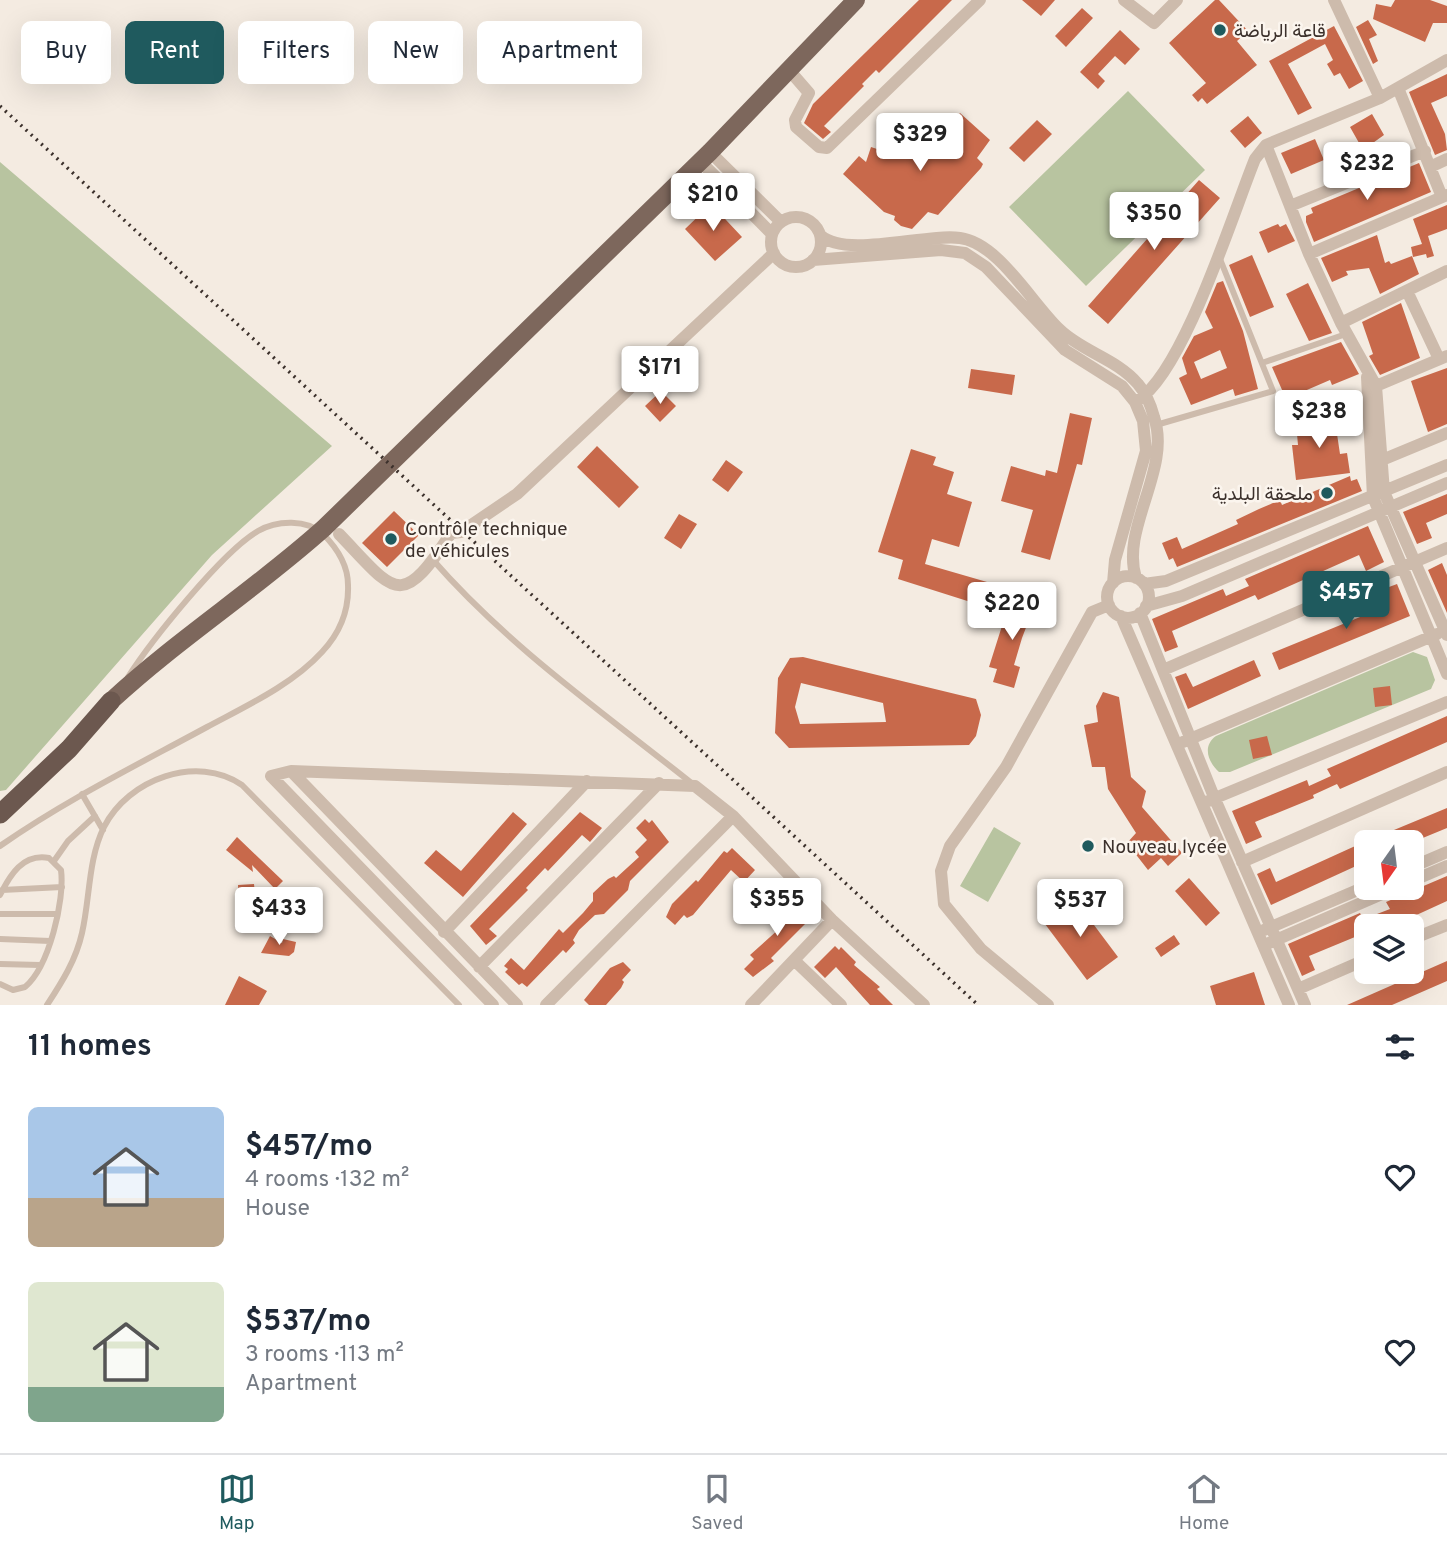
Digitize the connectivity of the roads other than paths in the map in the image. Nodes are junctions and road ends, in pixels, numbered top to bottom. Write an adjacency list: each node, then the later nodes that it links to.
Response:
1 (856, 0): 7 (main road)
2 (979, 0): 7 (street)
3 (1124, 0): 4 (street)
4 (1177, 0)
5 (1334, 0): 9 (street)
6 (1447, 60): 8 (street)
7 (789, 70): 12 (main road)
8 (1398, 88): 9 (street); 11 (street)
9 (1380, 98): 10 (street)
10 (1266, 145): 16 (street); 22 (street)
11 (1425, 151): 14 (street); 16 (street)
12 (705, 156): 17 (street); 18 (street); 54 (main road)
13 (1447, 159): 14 (street)
14 (1430, 167): 15 (street)
15 (1444, 196): 21 (street)
16 (1290, 206): 21 (street)
17 (781, 222): 18 (street); 19 (street)
18 (772, 234): 20 (street)
19 (820, 234): 23 (street); 31 (street)
20 (774, 253): 23 (street); 42 (street)
21 (1309, 254): 26 (street)
22 (1219, 255): 28 (lane); 31 (street)
23 (813, 260): 31 (street)
24 (1447, 271): 25 (street)
25 (1407, 290): 26 (street); 27 (street)
26 (1345, 328): 28 (lane); 29 (street)
27 (1443, 357): 30 (street)
28 (1262, 363): 32 (lane)
29 (1367, 369): 30 (street); 37 (street)
30 (1376, 387): 34 (street)
31 (1140, 398): 32 (street); 46 (street)
32 (1156, 425): 45 (street)
33 (1447, 433): 34 (street)
34 (1382, 460): 37 (street)
35 (1447, 465): 37 (street)
36 (1447, 483): 38 (street)
37 (1379, 495): 38 (street); 39 (street); 45 (street)
38 (1391, 507): 39 (street); 43 (street)
39 (1378, 512): 44 (street); 48 (street)
40 (339, 534): 42 (street)
41 (1447, 548): 43 (street)
42 (433, 560): 62 (lane)
43 (1415, 562): 44 (street); 50 (street)
44 (1401, 567): 51 (street); 52 (street)
45 (1140, 581): 46 (street); 48 (street)
46 (1112, 583): 47 (street)
47 (1109, 605): 49 (street); 110 (street)
48 (1143, 610): 49 (street); 52 (street)
49 (1121, 616): 57 (street)
50 (1446, 632): 51 (street)
51 (1431, 637): 53 (street); 56 (street)
52 (1163, 670): 56 (street)
53 (1447, 674)
54 (115, 697): 63 (lane); 64 (highway); 66 (highway)
55 (1447, 702): 65 (street)
56 (1191, 739): 57 (street); 65 (street)
57 (1177, 744): 65 (street)
58 (291, 771): 60 (street); 80 (street); 82 (street)
59 (1447, 772): 73 (street)
60 (587, 781): 61 (street); 88 (street)
61 (659, 783): 62 (street); 99 (street)
62 (695, 786): 68 (street)
63 (82, 794): 67 (lane); 70 (lane)
64 (0, 800)
65 (1208, 801): 73 (street); 89 (street)
66 (0, 814)
67 (95, 816): 69 (lane); 72 (lane)
68 (733, 816): 85 (street); 106 (street)
69 (103, 830): 102 (lane); 103 (lane)
70 (0, 846)
71 (1447, 852): 74 (street)
72 (54, 861): 77 (lane); 79 (lane)
73 (1242, 862): 87 (street)
74 (1424, 862)
75 (1447, 866): 76 (street)
76 (1424, 876)
77 (62, 887): 79 (lane); 84 (lane)
78 (1354, 891): 87 (street)
79 (1, 893)
80 (408, 894): 82 (street); 88 (street)
81 (1368, 900): 92 (street)
82 (394, 903): 104 (street)
83 (0, 914): 84 (lane)
84 (57, 914): 93 (lane)
85 (832, 920): 95 (street); 109 (street)
86 (1447, 925): 90 (street)
87 (1270, 927): 89 (street); 92 (street)
88 (444, 932): 99 (street)
89 (1257, 933): 94 (street)
90 (1424, 934)
91 (0, 939): 93 (lane)
92 (1277, 940): 94 (street); 101 (street)
93 (50, 941): 97 (lane)
94 (1263, 946): 111 (street)
95 (794, 960): 107 (street); 108 (street)
96 (0, 964): 97 (lane)
97 (40, 965): 100 (lane)
98 (1354, 965): 101 (street)
99 (479, 967): 105 (street)
100 (0, 984)
101 (1298, 989): 112 (street)
102 (47, 1005)
103 (459, 1005)
104 (493, 1005)
105 (517, 1005)
106 (546, 1005)
107 (751, 1005)
108 (841, 1005)
109 (924, 1005)
110 (1048, 1005)
111 (1289, 1005)
112 (1305, 1005)

